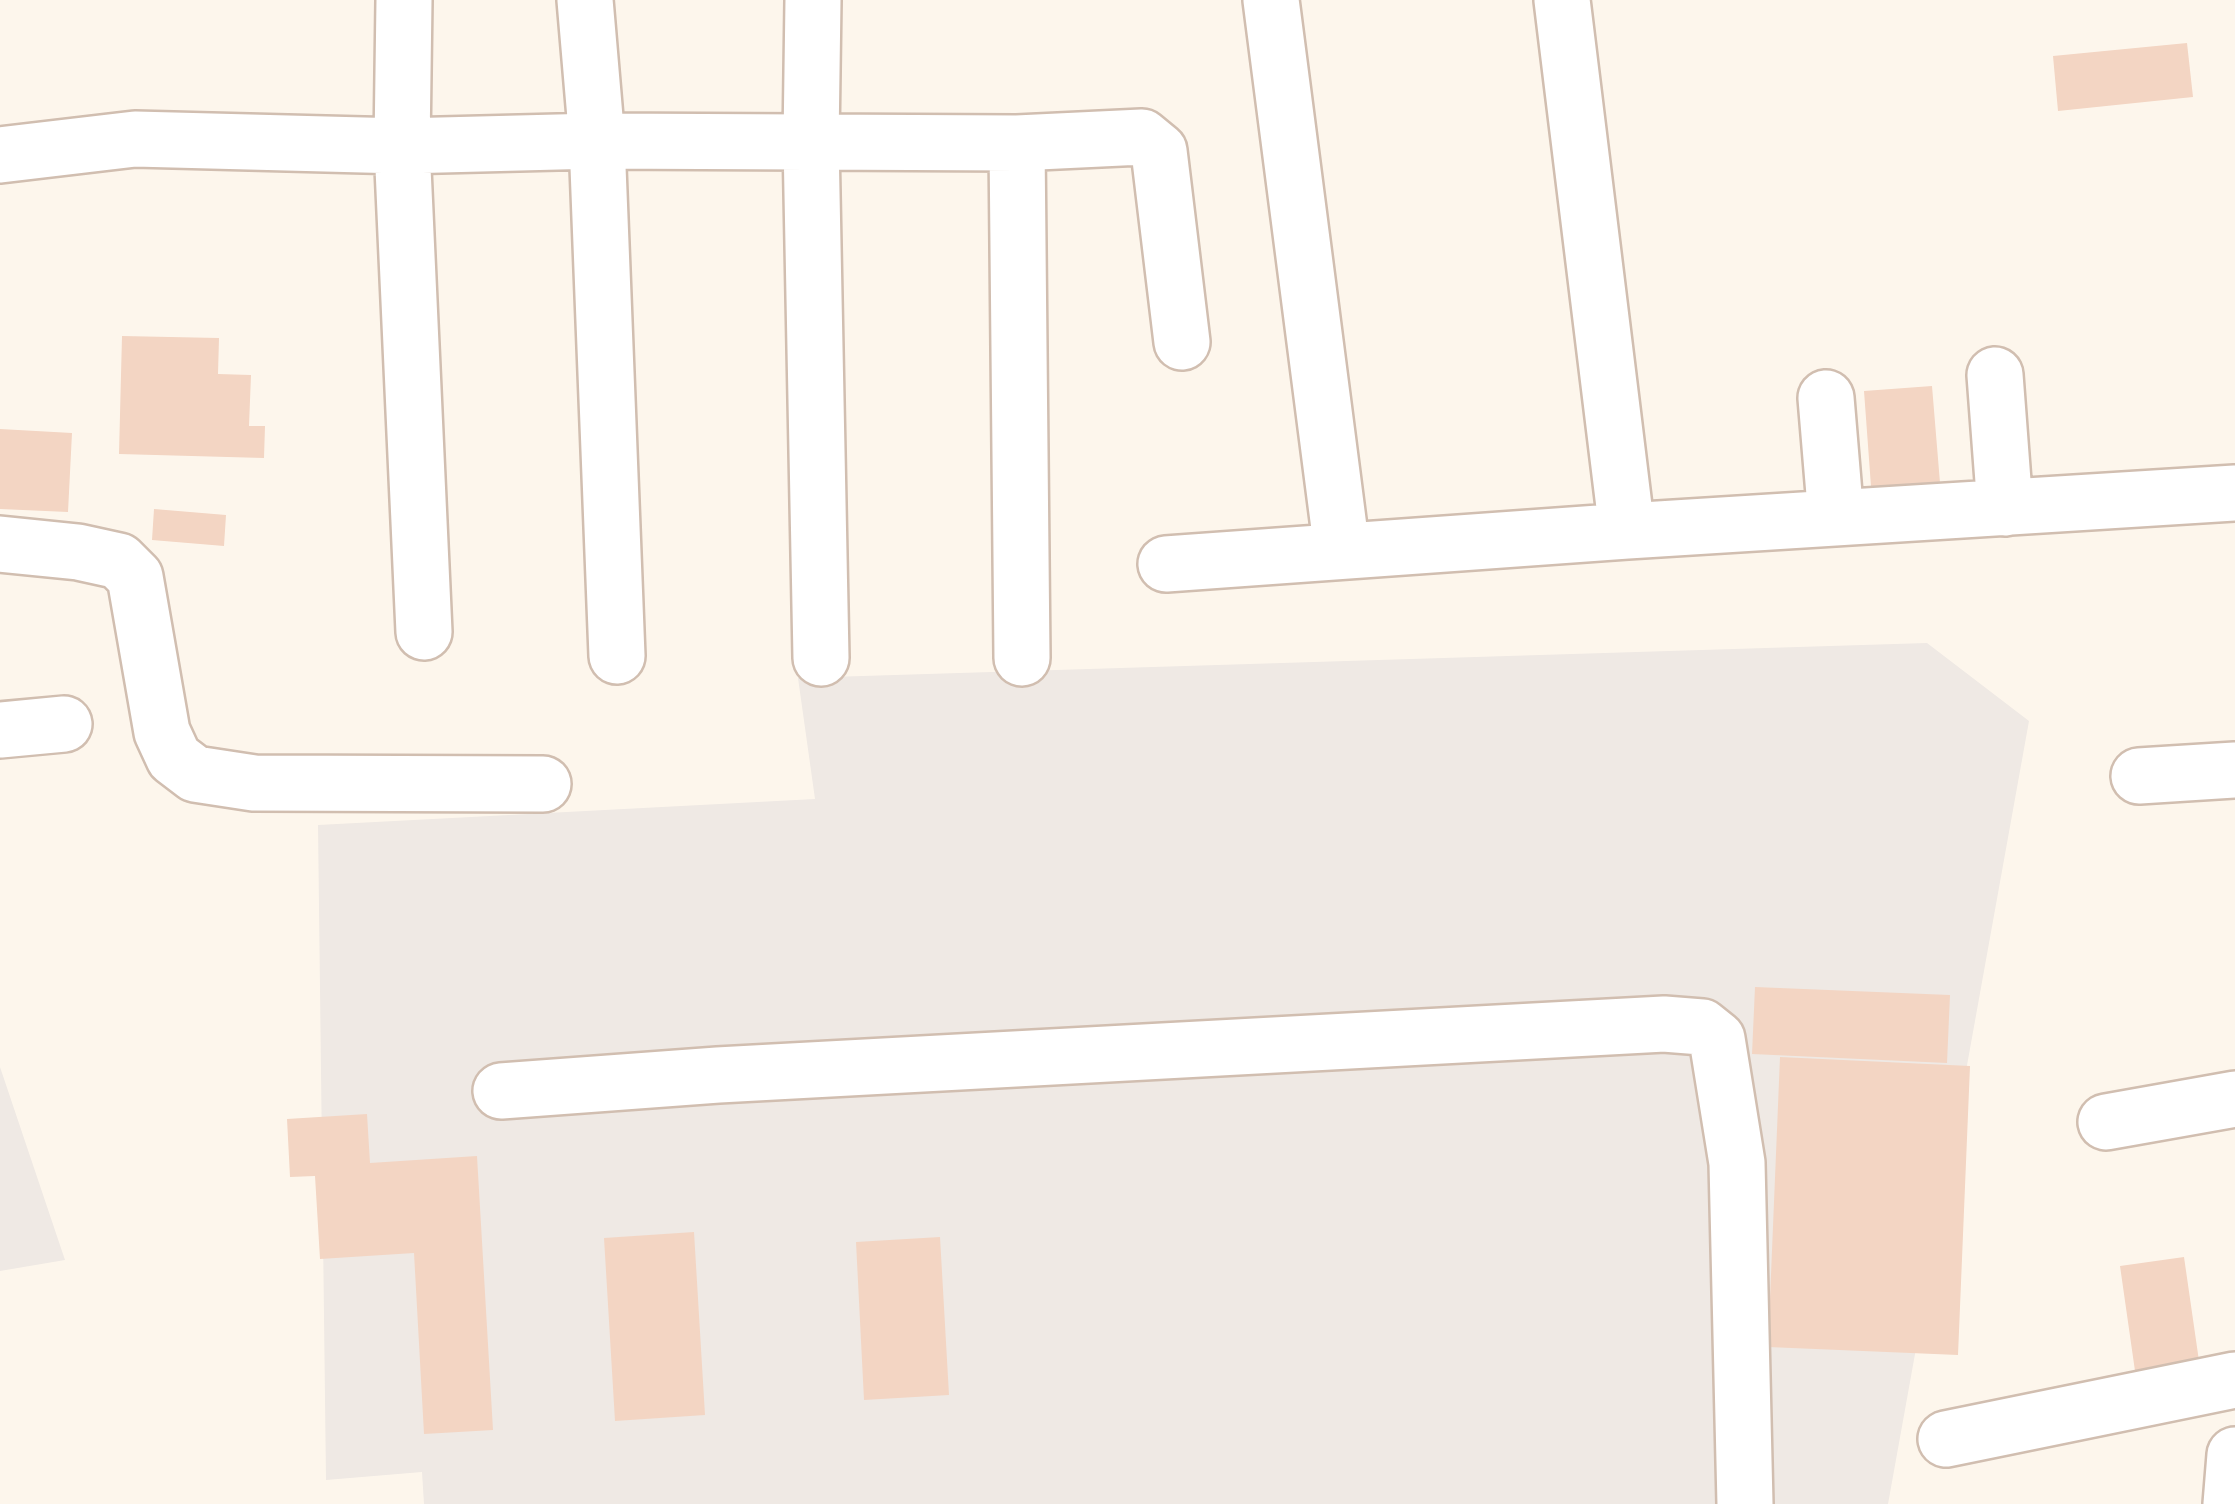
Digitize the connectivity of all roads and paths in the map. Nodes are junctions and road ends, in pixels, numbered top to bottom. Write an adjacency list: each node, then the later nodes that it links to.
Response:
1 (404, 0): 9 (street)
2 (584, 0): 6 (street)
3 (813, 0): 7 (street)
4 (1271, 0): 19 (street)
5 (1562, 0): 17 (street)
6 (597, 142): 7 (street); 9 (street); 22 (street)
7 (811, 142): 8 (street); 23 (street)
8 (1016, 143): 11 (street); 24 (street)
9 (402, 146): 10 (street); 21 (street)
10 (0, 155)
11 (1182, 342)
12 (1995, 375): 15 (street)
13 (1826, 398): 16 (street)
14 (2235, 494): 15 (street)
15 (2005, 508): 16 (street)
16 (1836, 518): 17 (street)
17 (1628, 530): 19 (street)
18 (0, 544): 29 (street)
19 (1342, 551): 20 (street)
20 (1166, 564)
21 (424, 632)
22 (617, 656)
23 (821, 658)
24 (1022, 658)
25 (64, 724): 26 (street)
26 (0, 730)
27 (2235, 770): 28 (street)
28 (2139, 776)
29 (544, 784)
30 (501, 1090): 36 (street)
31 (2235, 1100): 32 (street)
32 (2106, 1122)
33 (2235, 1380): 34 (street)
34 (1946, 1439)
35 (2235, 1455): 37 (street)
36 (1745, 1504)
37 (2232, 1504)

